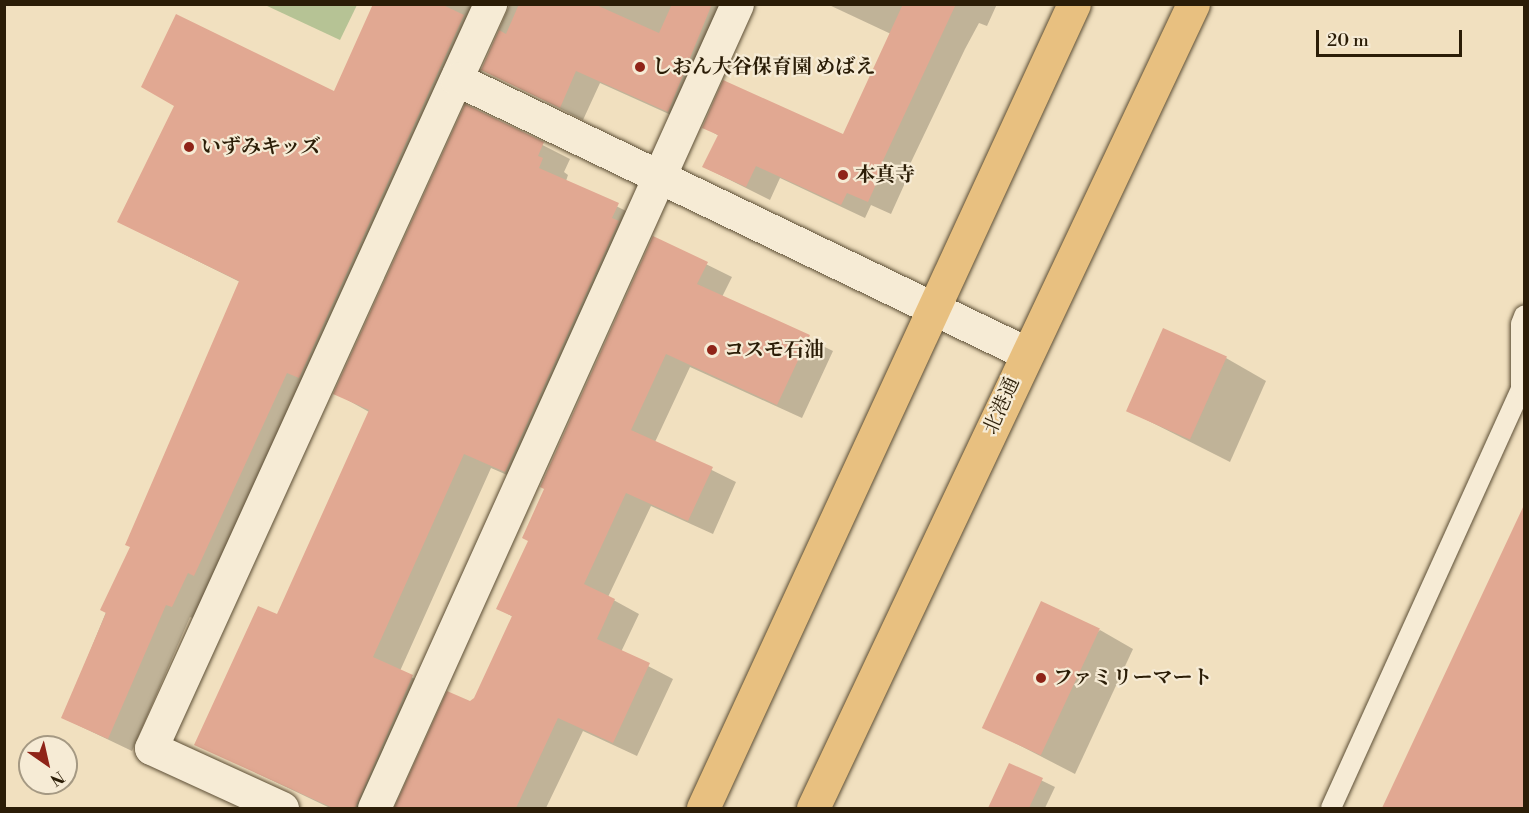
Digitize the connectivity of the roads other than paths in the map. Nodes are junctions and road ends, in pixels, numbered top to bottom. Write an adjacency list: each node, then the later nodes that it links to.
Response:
1 (490, 4): 5 (street)
2 (737, 4): 6 (street)
3 (1074, 4): 7 (main road)
4 (1193, 4): 9 (main road, 北港通)
5 (456, 79): 6 (street); 10 (street)
6 (657, 176): 7 (street); 11 (street)
7 (935, 307): 9 (street); 12 (main road)
8 (1524, 316): 14 (lane)
9 (1026, 352): 13 (main road, 北港通)
10 (282, 808)
11 (374, 808)
12 (703, 808)
13 (813, 808)
14 (1331, 808)

